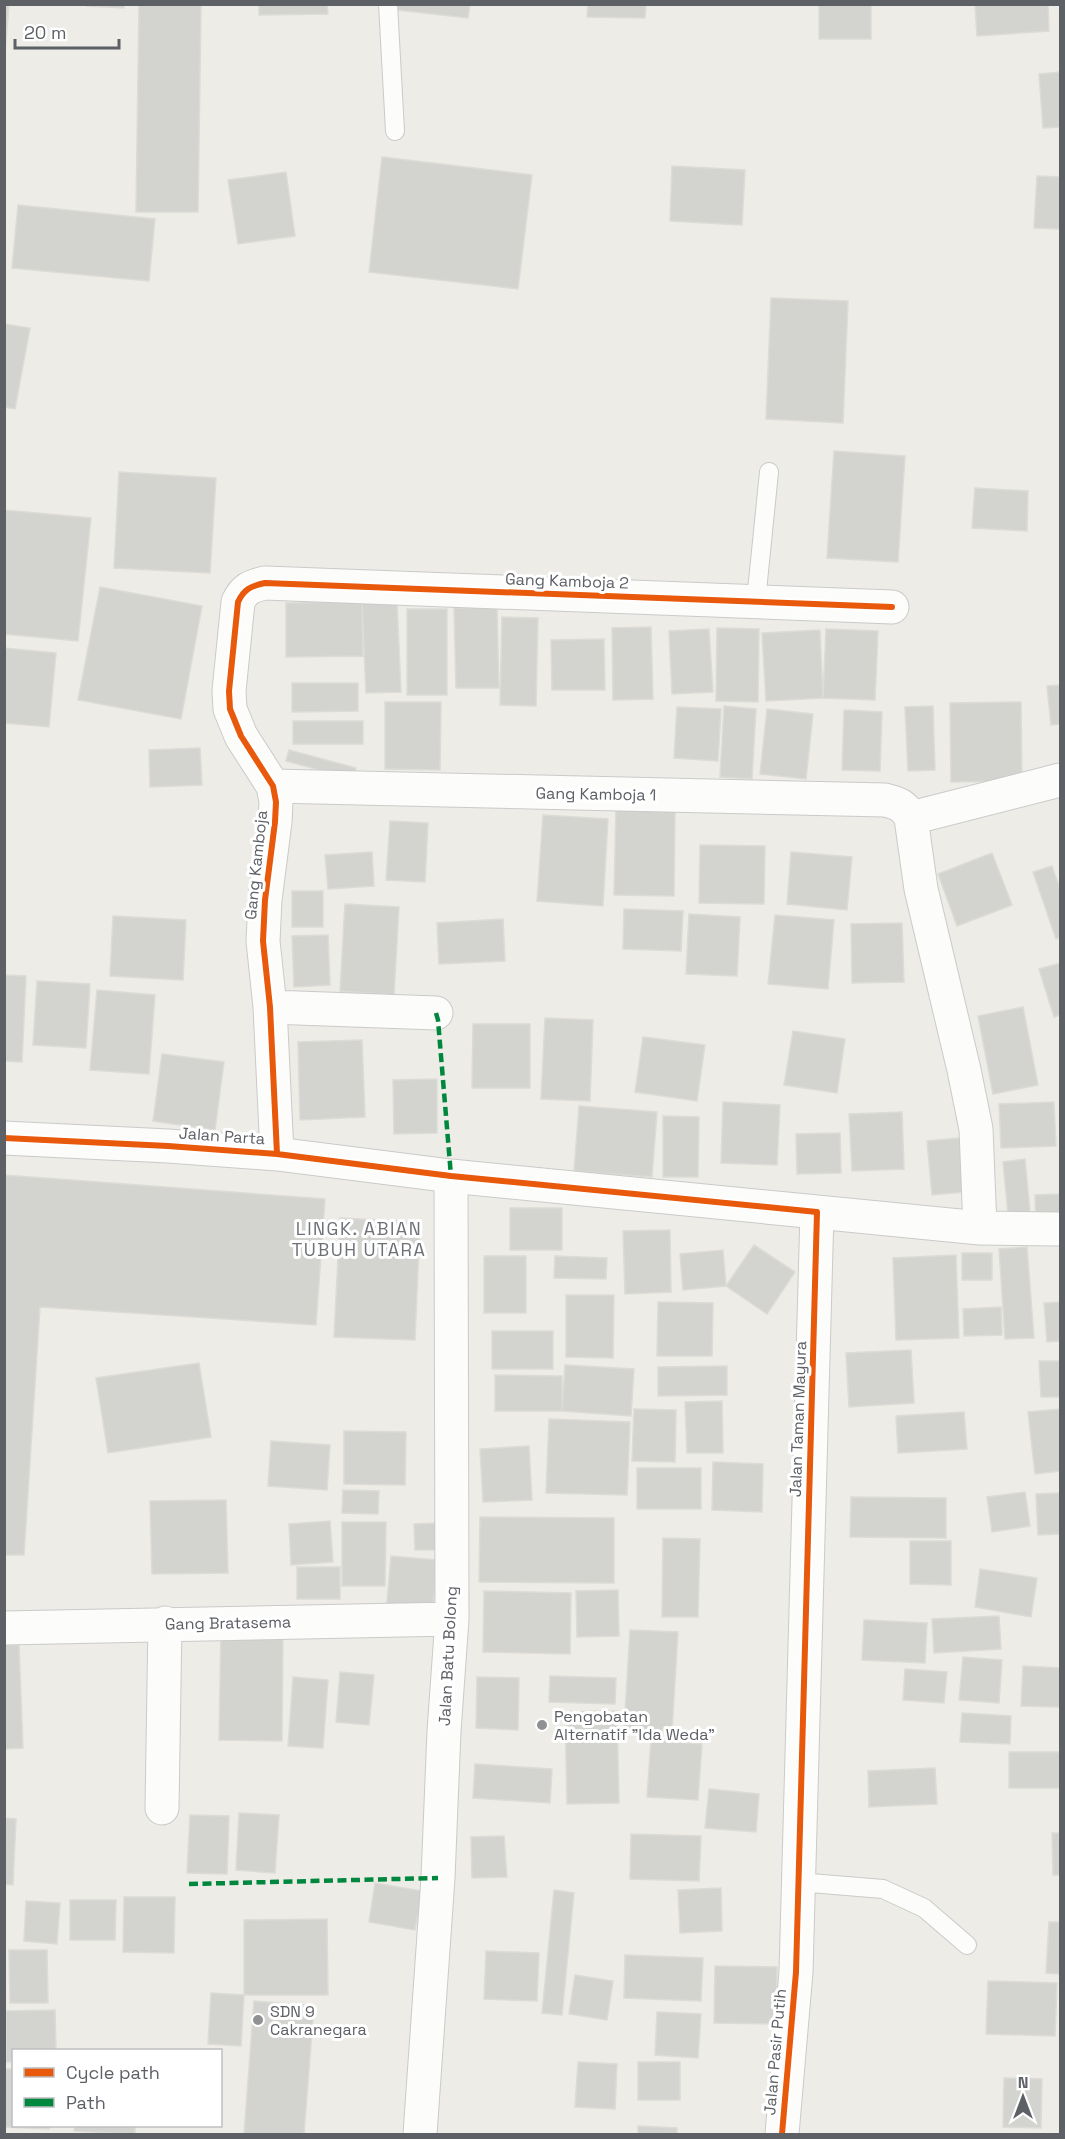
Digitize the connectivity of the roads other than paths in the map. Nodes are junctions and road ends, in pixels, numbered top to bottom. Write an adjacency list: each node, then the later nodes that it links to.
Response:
1 (388, 4): 2 (lane)
2 (395, 131)
3 (769, 472): 5 (lane)
4 (243, 592): 5 (street, Gang Kamboja 2); 8 (street, Gang Kamboja)
5 (756, 602): 6 (street, Gang Kamboja 2)
6 (892, 607)
7 (1060, 780): 9 (street)
8 (273, 786): 9 (street, Gang Kamboja 1); 10 (street, Gang Kamboja)
9 (911, 818): 16 (street)
10 (270, 1007): 11 (street); 13 (street, Gang Kamboja)
11 (436, 1013)
12 (4, 1138): 13 (street, Jalan Parta)
13 (277, 1154): 14 (street, Jalan Parta)
14 (462, 1176): 15 (street); 18 (street, Jalan Batu Bolong)
15 (817, 1212): 16 (street); 22 (street, Jalan Taman Mayura)
16 (980, 1228): 17 (street)
17 (1060, 1229)
18 (452, 1619): 19 (street, Gang Bratasema); 25 (street, Jalan Batu Bolong)
19 (165, 1623): 20 (street, Gang Bratasema); 21 (street)
20 (4, 1628)
21 (162, 1808)
22 (798, 1882): 23 (lane); 24 (street, Jalan Taman Mayura)
23 (967, 1945)
24 (796, 1972): 26 (street, Jalan Pasir Putih)
25 (420, 2134)
26 (782, 2134)

